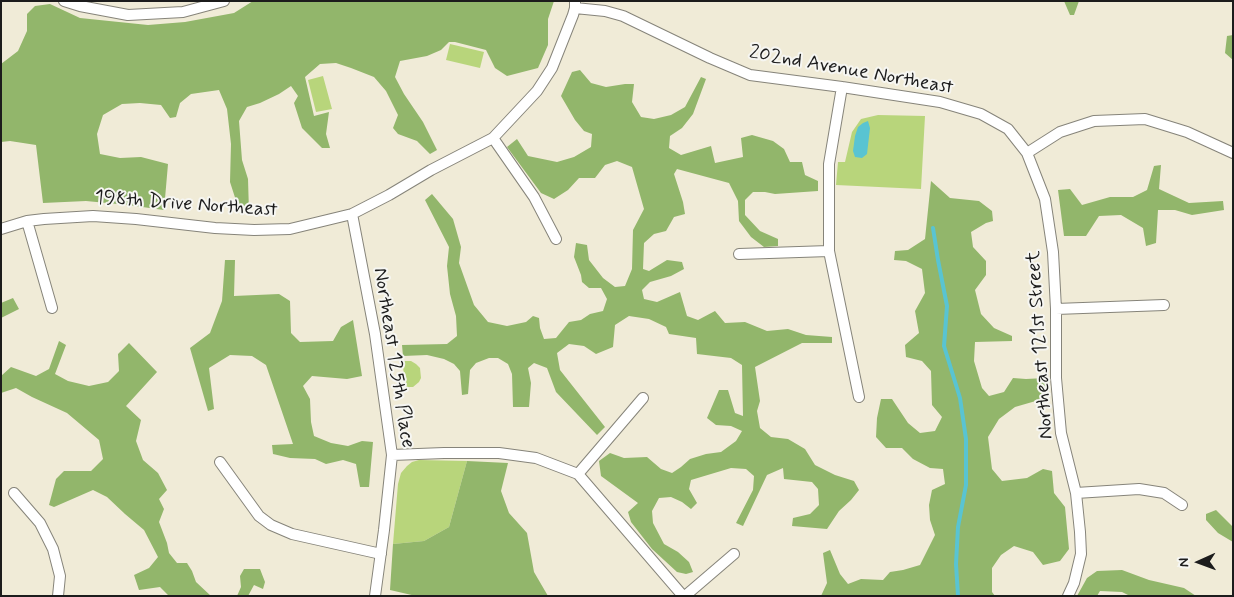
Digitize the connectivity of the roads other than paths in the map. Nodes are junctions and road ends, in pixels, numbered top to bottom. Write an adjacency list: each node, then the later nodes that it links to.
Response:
1 (64, 1): 2 (street)
2 (224, 1)
3 (575, 4): 4 (street, 202nd Avenue Northeast); 5 (street, 198th Drive Northeast)
4 (842, 87): 6 (street, 202nd Avenue Northeast); 12 (street)
5 (494, 138): 8 (street, 198th Drive Northeast); 11 (street)
6 (1027, 153): 7 (street); 16 (street, Northeast 121st Street)
7 (1233, 153)
8 (352, 214): 9 (street, 198th Drive Northeast); 19 (street, Northeast 125th Place)
9 (27, 221): 10 (street, 198th Drive Northeast); 15 (street)
10 (1, 229)
11 (556, 240)
12 (829, 251): 13 (street); 17 (street)
13 (739, 254)
14 (1164, 306): 16 (street)
15 (52, 308)
16 (1056, 309): 23 (street, Northeast 121st Street)
17 (859, 397)
18 (643, 398): 21 (street)
19 (392, 455): 21 (street); 25 (street, Northeast 125th Place)
20 (220, 462): 25 (street)
21 (578, 474): 29 (street)
22 (14, 493): 27 (street)
23 (1076, 493): 24 (street); 30 (street, Northeast 121st Street)
24 (1182, 505)
25 (381, 554): 28 (street, Northeast 125th Place)
26 (734, 554): 29 (street)
27 (58, 596)
28 (375, 596)
29 (684, 596)
30 (1068, 596)

